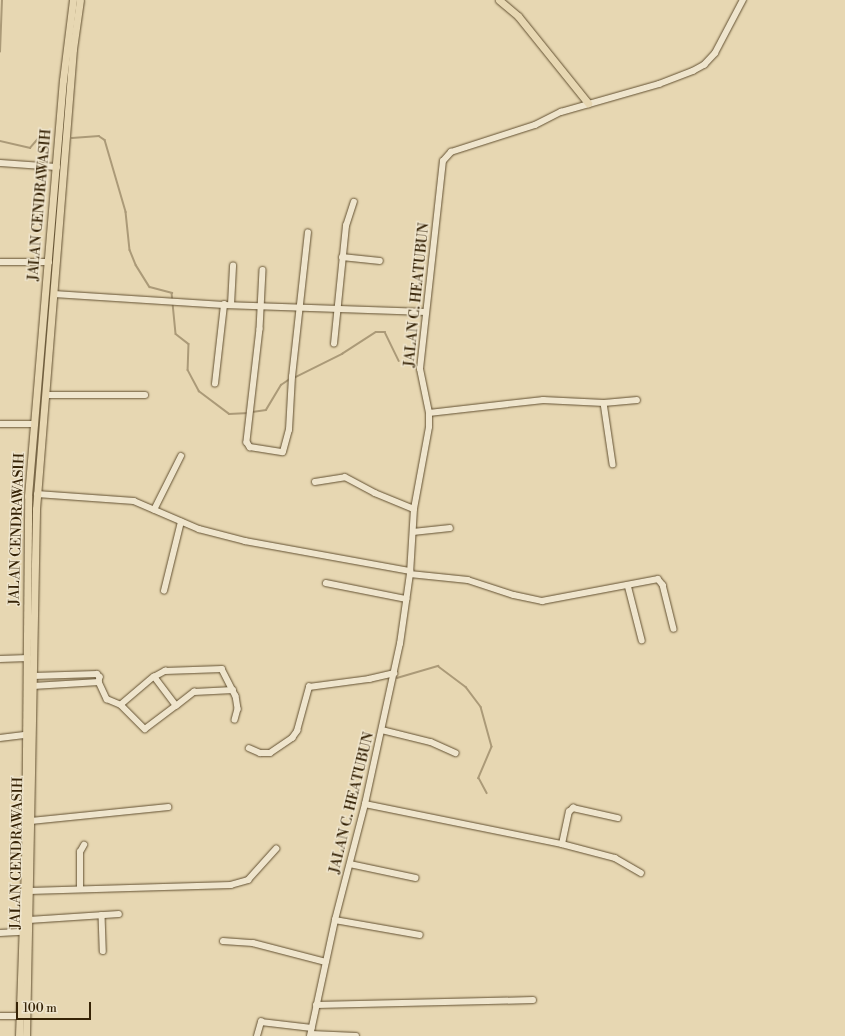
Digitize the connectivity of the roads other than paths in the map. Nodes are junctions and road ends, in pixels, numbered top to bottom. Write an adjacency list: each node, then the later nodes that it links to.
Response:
1 (73, 0): 7 (main road, JALAN CENDRAWASIH)
2 (80, 0): 16 (main road, JALAN CENDRAWASIH)
3 (499, 0): 5 (main road)
4 (744, 0): 5 (street, JALAN C. HEATUBUN)
5 (588, 103): 21 (street, JALAN C. HEATUBUN)
6 (0, 164): 7 (street)
7 (57, 167): 13 (main road, JALAN CENDRAWASIH)
8 (354, 202): 10 (street)
9 (308, 233): 19 (street)
10 (342, 257): 11 (street); 20 (street)
11 (380, 261)
12 (0, 262): 13 (street)
13 (49, 262): 30 (main road, JALAN CENDRAWASIH)
14 (233, 266): 17 (street)
15 (263, 270): 18 (street)
16 (54, 294): 17 (street); 24 (main road, JALAN CENDRAWASIH)
17 (228, 305): 18 (street); 23 (street)
18 (262, 306): 19 (street); 19 (street)
19 (300, 308): 20 (street)
20 (336, 310): 21 (street); 22 (street)
21 (426, 312): 28 (street, JALAN C. HEATUBUN)
22 (334, 344)
23 (215, 384)
24 (46, 395): 25 (street); 34 (main road, JALAN CENDRAWASIH)
25 (145, 395)
26 (637, 400): 27 (street)
27 (604, 403): 28 (street); 32 (street)
28 (429, 413): 35 (street, JALAN C. HEATUBUN)
29 (0, 424): 30 (street)
30 (35, 424): 47 (main road, JALAN CENDRAWASIH)
31 (181, 456): 36 (street)
32 (613, 464)
33 (315, 482): 35 (street)
34 (37, 494): 36 (street); 50 (main road, JALAN CENDRAWASIH)
35 (414, 509): 39 (street, JALAN C. HEATUBUN)
36 (154, 510): 37 (street)
37 (181, 522): 40 (street); 43 (street)
38 (450, 528): 39 (street)
39 (413, 532): 40 (street, JALAN C. HEATUBUN)
40 (410, 572): 42 (street); 44 (street, JALAN C. HEATUBUN)
41 (326, 584): 44 (street)
42 (628, 584): 45 (street); 46 (street)
43 (164, 591)
44 (406, 599): 49 (street, JALAN C. HEATUBUN)
45 (674, 630)
46 (642, 640)
47 (28, 658): 48 (street); 59 (main road, JALAN CENDRAWASIH)
48 (0, 659)
49 (394, 673): 58 (street, JALAN C. HEATUBUN); 61 (street)
50 (33, 676): 52 (street); 53 (main road, JALAN CENDRAWASIH)
51 (154, 676): 54 (street); 55 (street); 56 (street)
52 (99, 682): 53 (street); 55 (street)
53 (33, 686): 66 (main road, JALAN CENDRAWASIH)
54 (234, 690): 56 (street); 57 (street)
55 (121, 706): 56 (street)
56 (176, 706)
57 (235, 720)
58 (382, 730): 62 (street); 63 (street, JALAN C. HEATUBUN)
59 (26, 735): 60 (street); 79 (main road, JALAN CENDRAWASIH)
60 (0, 738)
61 (249, 748)
62 (456, 753)
63 (366, 804): 67 (street); 70 (street, JALAN C. HEATUBUN)
64 (168, 807): 66 (street)
65 (618, 818): 67 (street)
66 (31, 821): 74 (main road, JALAN CENDRAWASIH)
67 (562, 844): 71 (street)
68 (84, 845): 73 (street)
69 (276, 849): 73 (street)
70 (350, 864): 72 (street); 78 (street, JALAN C. HEATUBUN)
71 (641, 873)
72 (416, 878)
73 (80, 889): 74 (street)
74 (30, 891): 77 (main road, JALAN CENDRAWASIH)
75 (119, 914): 76 (street)
76 (102, 915): 77 (street); 83 (street)
77 (29, 920): 88 (main road, JALAN CENDRAWASIH)
78 (335, 920): 81 (street); 84 (street, JALAN C. HEATUBUN)
79 (22, 932): 80 (street); 88 (main road, JALAN CENDRAWASIH)
80 (0, 933)
81 (420, 935)
82 (223, 941): 84 (street)
83 (103, 951)
84 (326, 962): 86 (street, JALAN C. HEATUBUN)
85 (533, 1000): 86 (street)
86 (316, 1005): 89 (street, JALAN C. HEATUBUN)
87 (0, 1016): 88 (street)
88 (23, 1016): 90 (main road, JALAN CENDRAWASIH); 91 (main road, JALAN CENDRAWASIH)
89 (311, 1033): 92 (street); 93 (street)
90 (20, 1036)
91 (26, 1036)
92 (257, 1036)
93 (356, 1036)

